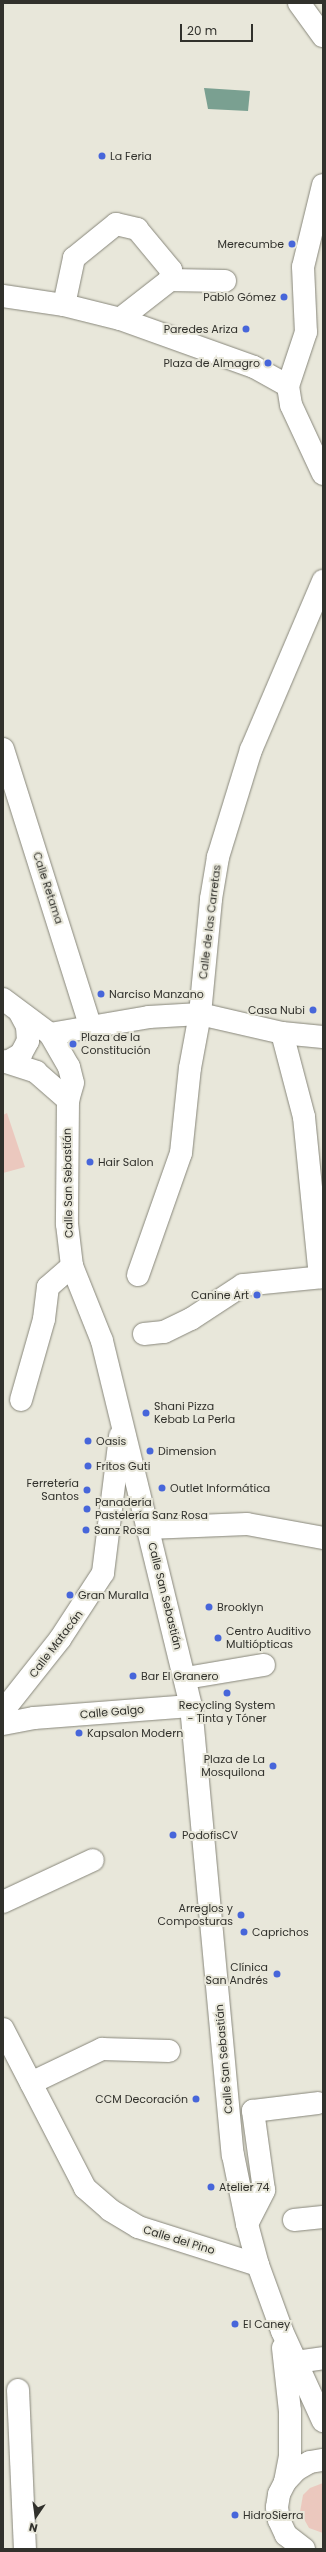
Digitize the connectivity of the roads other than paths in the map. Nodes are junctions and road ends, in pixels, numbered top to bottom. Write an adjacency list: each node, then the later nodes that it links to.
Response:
1 (299, 3): 2 (street)
2 (323, 36)
3 (323, 185): 9 (street)
4 (170, 280): 5 (street); 7 (street); 8 (street)
5 (225, 281)
6 (3, 296): 7 (street)
7 (64, 305): 8 (street)
8 (120, 320): 10 (street)
9 (314, 328): 10 (street)
10 (290, 396): 11 (street)
11 (323, 474)
12 (323, 581): 15 (street, Calle de las Carretas)
13 (3, 749): 16 (street, Calle Retama)
14 (9, 1001): 18 (street); 20 (street)
15 (200, 1014): 16 (street); 17 (street); 23 (street, Calle de las Carretas)
16 (91, 1028): 18 (street)
17 (282, 1033): 19 (street); 24 (street)
18 (50, 1034): 21 (street)
19 (323, 1037)
20 (6, 1061): 21 (street)
21 (68, 1100): 22 (street, Calle San Sebastián)
22 (72, 1266): 26 (street); 27 (street, Calle San Sebastián)
23 (138, 1275)
24 (322, 1277): 25 (street)
25 (144, 1334)
26 (21, 1400)
27 (122, 1421): 28 (street, Calle San Sebastián); 30 (street, Calle San Sebastián)
28 (148, 1528): 29 (street); 32 (street, Calle San Sebastián)
29 (323, 1538)
30 (103, 1574): 34 (street, Calle Matacán)
31 (264, 1665): 32 (street)
32 (186, 1678): 33 (street, Calle San Sebastián)
33 (191, 1706): 35 (street, Calle Galgo); 44 (street, Calle San Sebastián)
34 (3, 1711)
35 (3, 1724)
36 (93, 1860): 37 (street)
37 (3, 1902)
38 (3, 2029): 40 (street, Calle del Pino)
39 (169, 2051): 40 (street)
40 (31, 2083): 45 (street, Calle del Pino)
41 (318, 2103): 44 (street)
42 (323, 2217): 43 (street)
43 (294, 2220)
44 (247, 2224): 45 (street, Calle San Sebastián)
45 (258, 2265): 46 (street, Calle San Sebastián)
46 (282, 2331): 48 (street); 52 (street)
47 (323, 2358): 48 (street)
48 (296, 2362): 50 (street)
49 (18, 2390): 54 (street)
50 (323, 2421)
51 (323, 2460): 52 (street)
52 (285, 2482): 53 (street)
53 (279, 2520): 55 (street); 56 (street)
54 (25, 2549)
55 (284, 2549)
56 (304, 2549)

